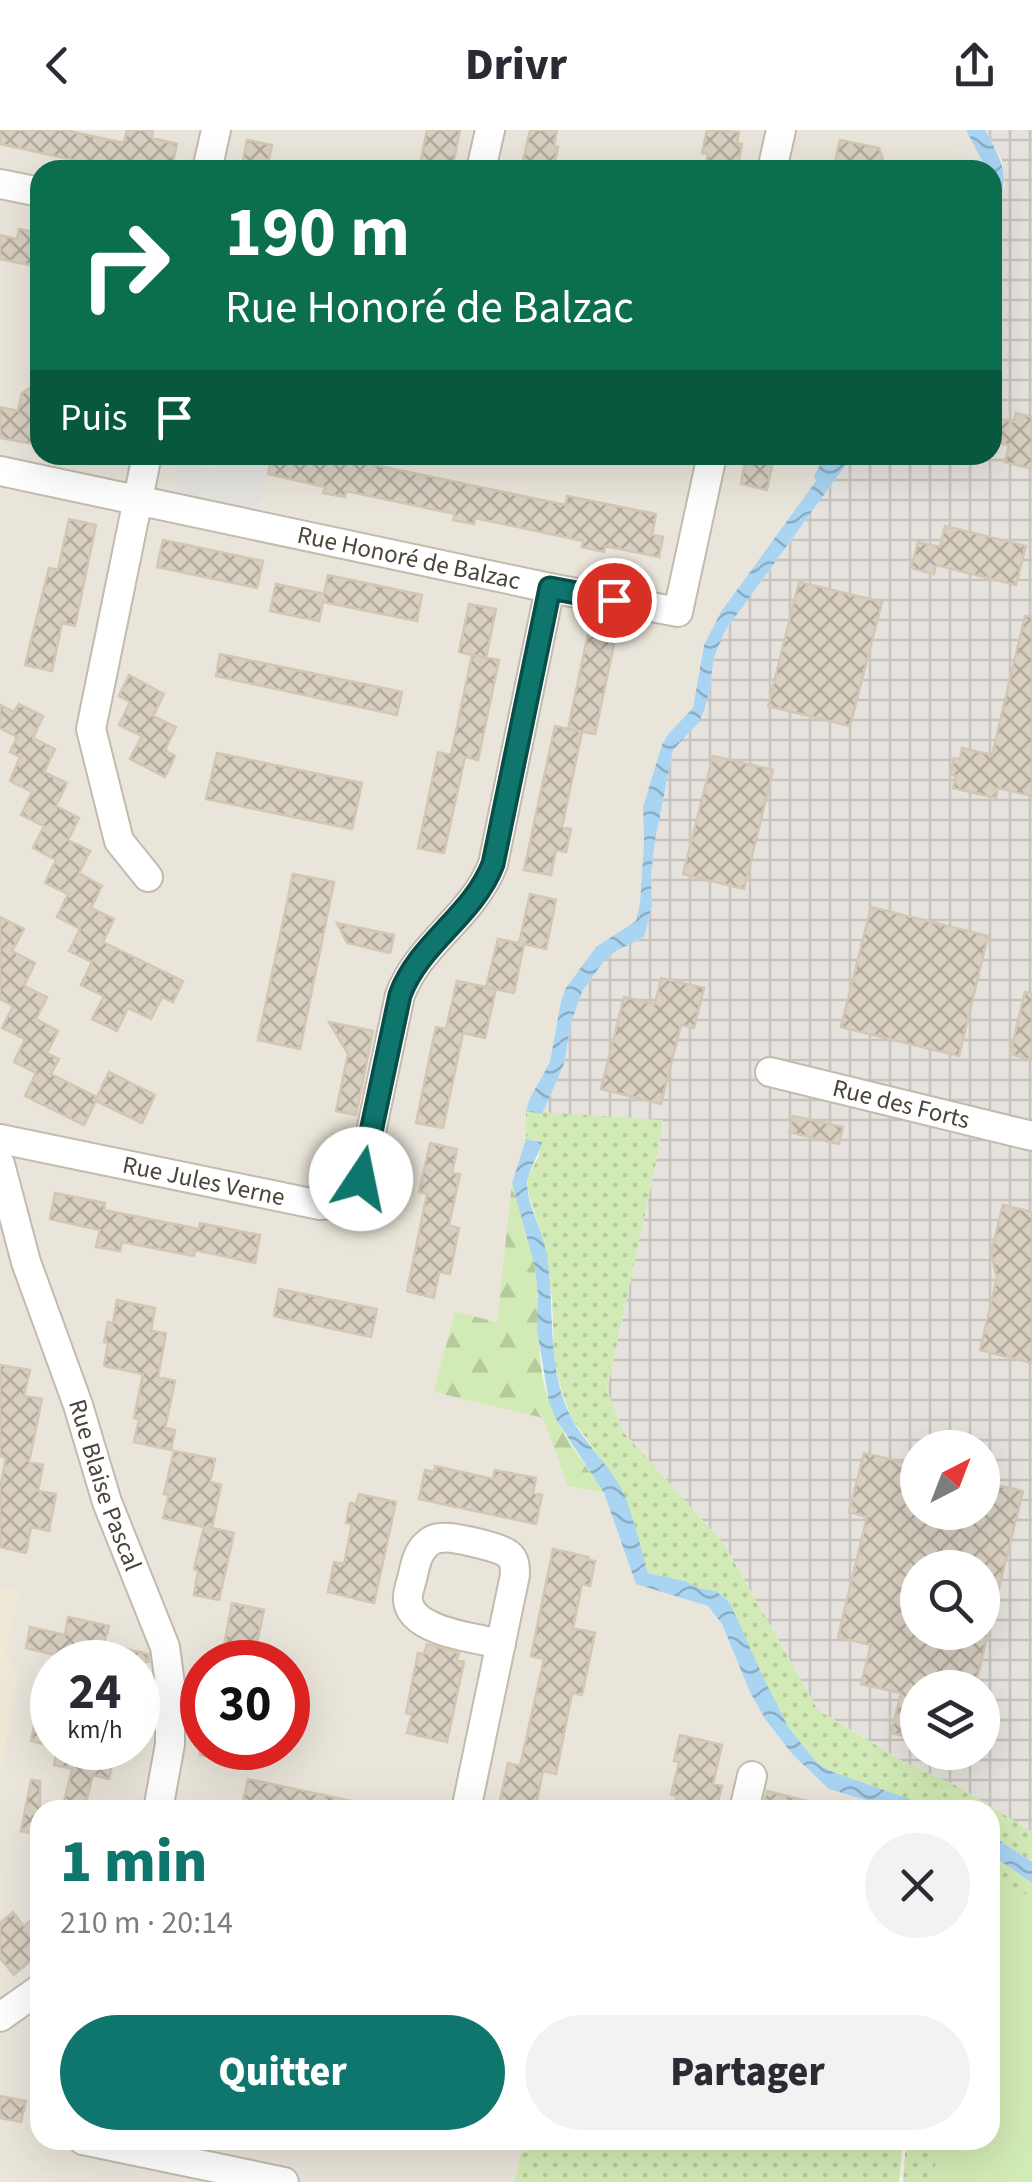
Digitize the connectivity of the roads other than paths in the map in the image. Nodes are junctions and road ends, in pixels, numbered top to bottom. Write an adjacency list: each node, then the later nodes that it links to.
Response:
1 (216, 130): 4 (street)
2 (490, 130): 5 (street)
3 (781, 130): 6 (street)
4 (209, 160)
5 (483, 160)
6 (774, 160)
7 (0, 184): 8 (street)
8 (30, 190)
9 (145, 465): 12 (street)
10 (710, 465): 13 (street, Rue Honoré de Balzac)
11 (0, 471): 12 (street, Rue Honoré de Balzac)
12 (138, 500): 13 (street, Rue Honoré de Balzac); 14 (street)
13 (550, 588): 17 (street, Rue Jules Verne)
14 (148, 877)
15 (770, 1072): 16 (street, Rue des Forts)
16 (1032, 1136)
17 (0, 1139)
18 (0, 1164): 21 (street, Rue Blaise Pascal)
19 (501, 1644): 19 (street); 22 (street)
20 (752, 1776): 23 (street)
21 (160, 1800)
22 (468, 1800)
23 (746, 1800)
24 (30, 2006): 25 (street)
25 (0, 2017)
26 (130, 2150): 27 (street)
27 (269, 2180)

